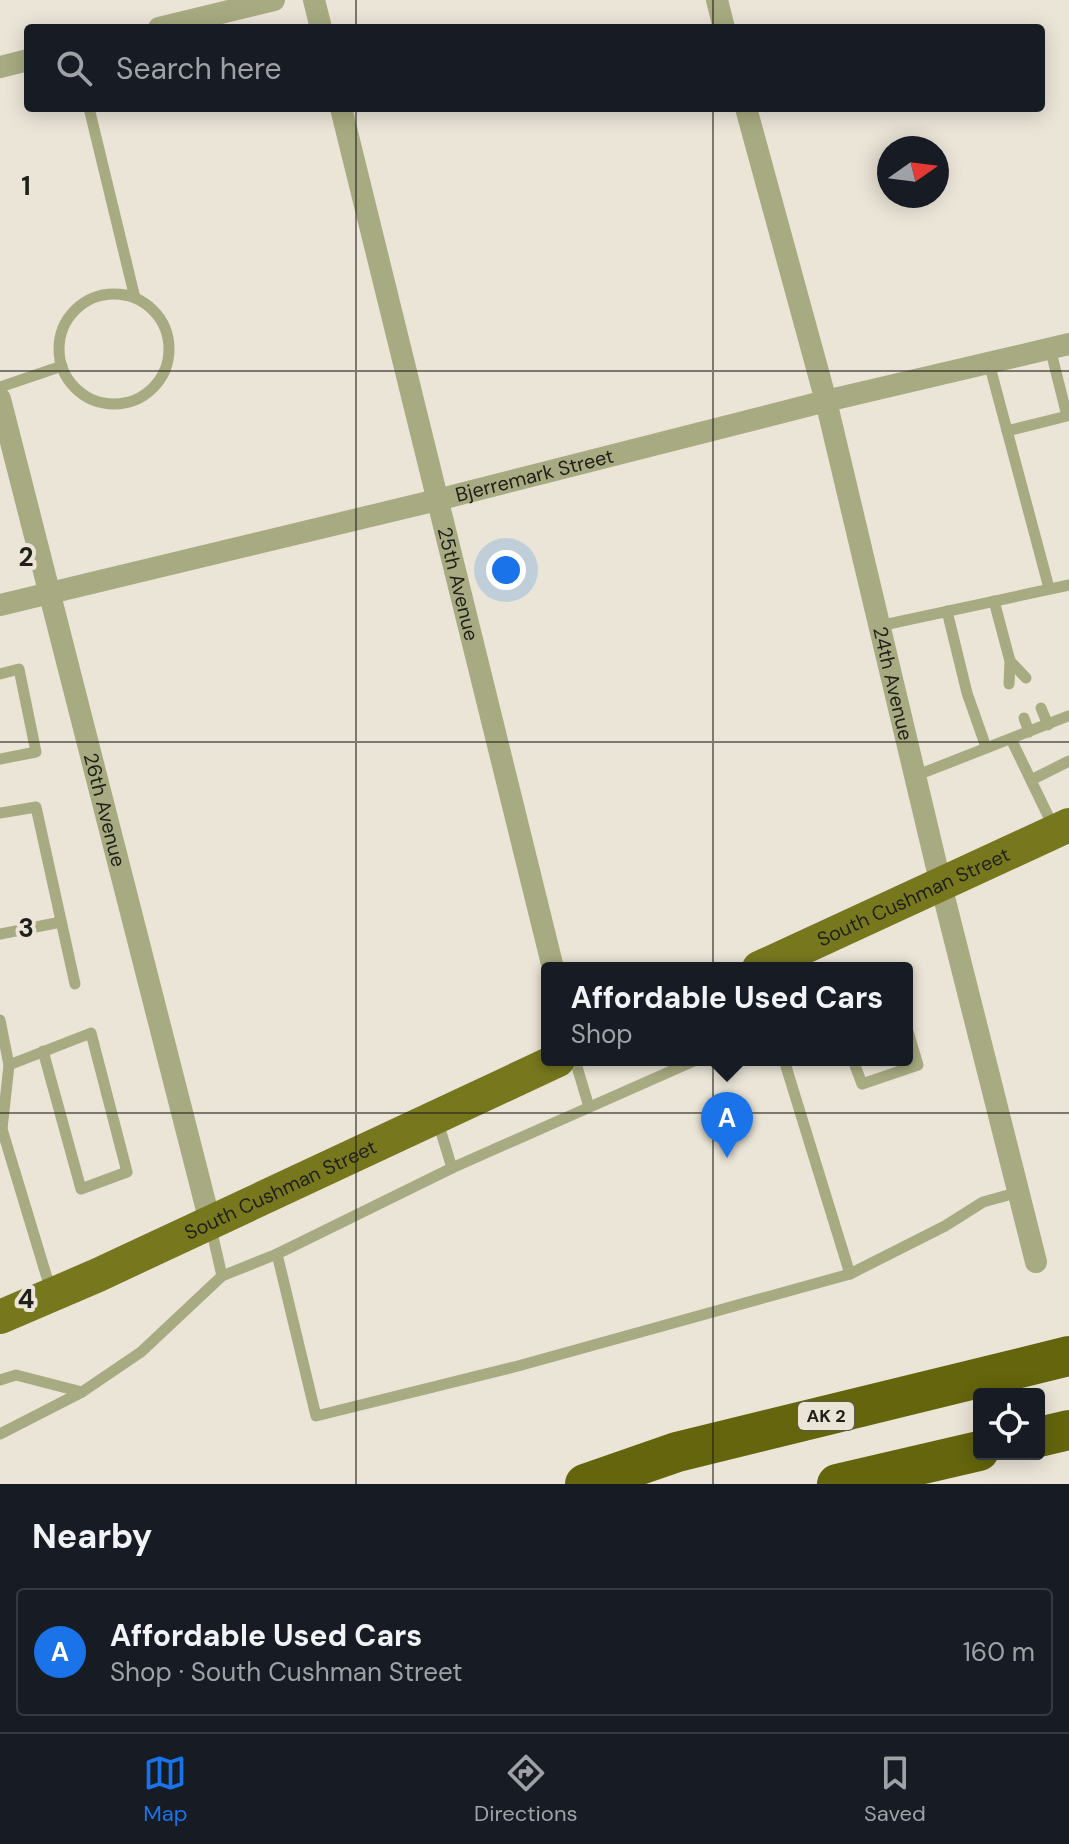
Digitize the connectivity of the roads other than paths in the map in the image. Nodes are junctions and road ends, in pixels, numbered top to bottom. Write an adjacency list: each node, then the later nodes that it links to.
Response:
1 (274, 0): 4 (street)
2 (314, 0): 5 (street)
3 (717, 0): 6 (street)
4 (175, 24)
5 (320, 24)
6 (723, 24)
7 (24, 61): 8 (street)
8 (0, 67)
9 (90, 112): 12 (lane)
10 (342, 112): 21 (street, 25th Avenue)
11 (747, 112): 18 (street, 24th Avenue)
12 (135, 298): 15 (lane); 15 (lane)
13 (1060, 346): 14 (street, Bjerremark Street); 20 (lane)
14 (989, 363): 18 (street, Bjerremark Street); 20 (lane)
15 (62, 366): 16 (lane)
16 (0, 387)
17 (0, 399): 19 (street, 26th Avenue)
18 (826, 401): 21 (street, Bjerremark Street); 28 (street, 24th Avenue)
19 (3, 425): 24 (street, 26th Avenue)
20 (1007, 431): 23 (lane)
21 (437, 500): 24 (street, Bjerremark Street); 49 (street, 25th Avenue)
22 (1069, 585): 23 (lane)
23 (1049, 588): 25 (lane)
24 (48, 593): 26 (street, Bjerremark Street); 66 (street, 26th Avenue)
25 (994, 601): 27 (lane); 29 (lane)
26 (0, 605)
27 (947, 611): 28 (lane); 39 (lane)
28 (879, 626): 42 (street, 24th Avenue)
29 (1010, 661): 31 (lane); 32 (lane)
30 (0, 674): 40 (lane)
31 (1026, 678)
32 (1009, 684)
33 (1041, 708): 36 (lane)
34 (1068, 716): 36 (lane)
35 (1024, 718): 37 (lane)
36 (1048, 725): 37 (lane)
37 (1029, 732): 38 (lane)
38 (1011, 739): 39 (lane); 43 (lane)
39 (986, 747): 42 (lane)
40 (0, 759)
41 (1069, 761): 43 (lane)
42 (915, 776): 46 (street, 24th Avenue)
43 (1031, 780): 45 (lane)
44 (0, 813): 47 (lane)
45 (1062, 828): 46 (main road, South Cushman Street)
46 (941, 885): 50 (main road, South Cushman Street); 65 (street, 24th Avenue)
47 (61, 922): 48 (lane); 51 (lane)
48 (0, 934)
49 (552, 962)
50 (772, 962)
51 (75, 984)
52 (0, 1020): 55 (lane)
53 (913, 1048): 60 (lane)
54 (43, 1051): 54 (lane); 55 (lane)
55 (9, 1065): 63 (lane)
56 (545, 1066): 62 (main road, South Cushman Street)
57 (577, 1066): 61 (lane)
58 (682, 1066): 61 (lane)
59 (786, 1066): 69 (lane)
60 (855, 1066)
61 (589, 1107): 64 (lane)
62 (437, 1117): 64 (lane); 66 (main road, South Cushman Street)
63 (1, 1129): 71 (lane)
64 (452, 1168): 67 (lane)
65 (1019, 1192): 68 (street, 24th Avenue); 69 (lane)
66 (210, 1222): 70 (lane); 71 (main road, South Cushman Street)
67 (277, 1254): 69 (lane); 70 (lane)
68 (1036, 1262)
69 (850, 1274)
70 (222, 1276): 75 (lane)
71 (52, 1295): 72 (main road, South Cushman Street)
72 (0, 1317)
73 (1069, 1356): 80 (highway, AK 2)
74 (0, 1380): 75 (lane)
75 (82, 1392): 77 (lane)
76 (1069, 1430): 78 (highway)
77 (0, 1434)
78 (1045, 1436)
79 (973, 1452): 81 (highway)
80 (585, 1484)
81 (837, 1484)

